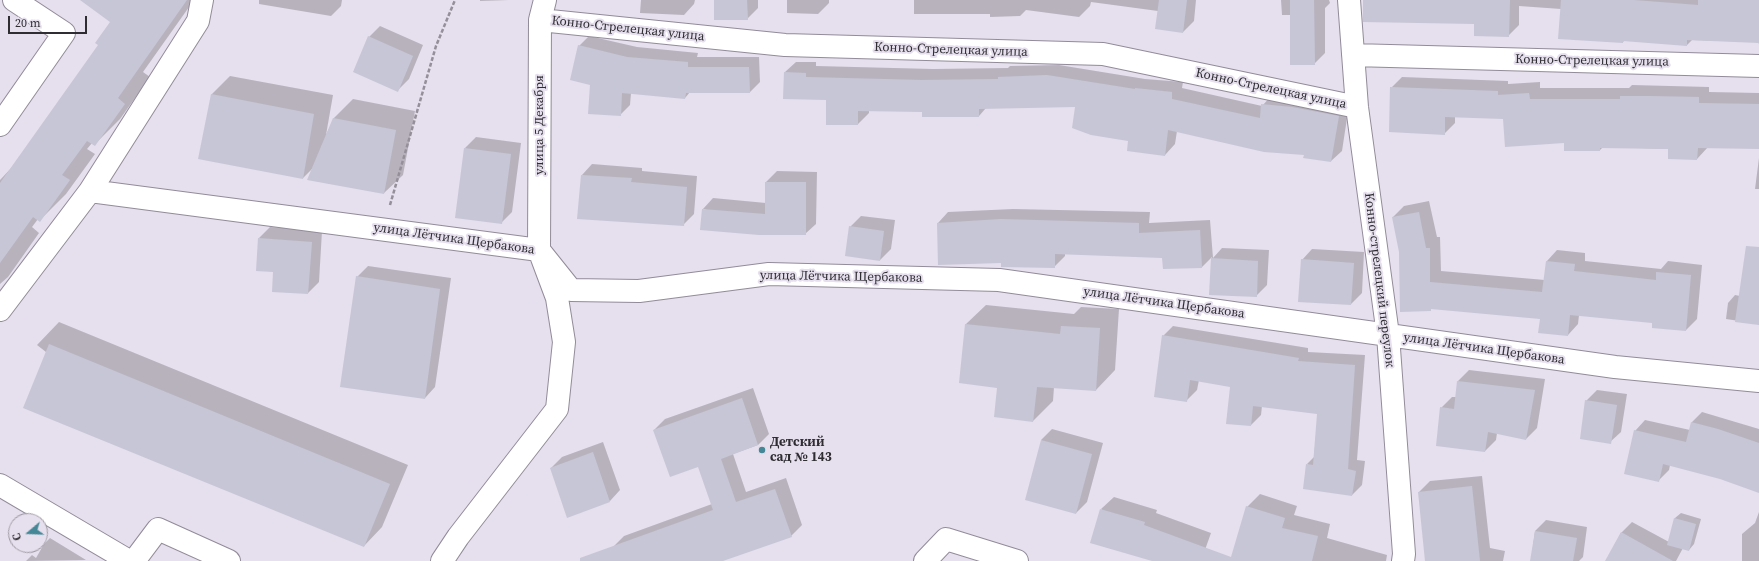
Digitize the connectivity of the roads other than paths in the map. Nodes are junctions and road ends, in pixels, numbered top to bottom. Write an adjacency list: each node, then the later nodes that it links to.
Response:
1 (14, 0): 8 (street)
2 (202, 0): 9 (street)
3 (1349, 0): 5 (street, Конно-стрелецкий переулок)
4 (543, 10): 7 (street, Конно-Стрелецкая улица); 10 (street, улица 5 Декабря)
5 (1353, 55): 6 (street, Конно-Стрелецкая улица); 7 (street, Конно-стрелецкий переулок)
6 (1759, 66)
7 (1357, 107): 12 (street, Конно-стрелецкий переулок)
8 (0, 125)
9 (90, 191): 10 (street, улица Лётчика Щербакова); 11 (street)
10 (539, 250): 12 (street, улица Лётчика Щербакова); 18 (street, улица 5 Декабря)
11 (0, 310)
12 (1388, 335): 13 (street, улица Лётчика Щербакова); 21 (street, Конно-стрелецкий переулок)
13 (1759, 381)
14 (0, 485): 15 (street)
15 (129, 561)
16 (134, 561): 17 (street)
17 (229, 561)
18 (442, 561)
19 (925, 561): 20 (street)
20 (1017, 561)
21 (1403, 561)

